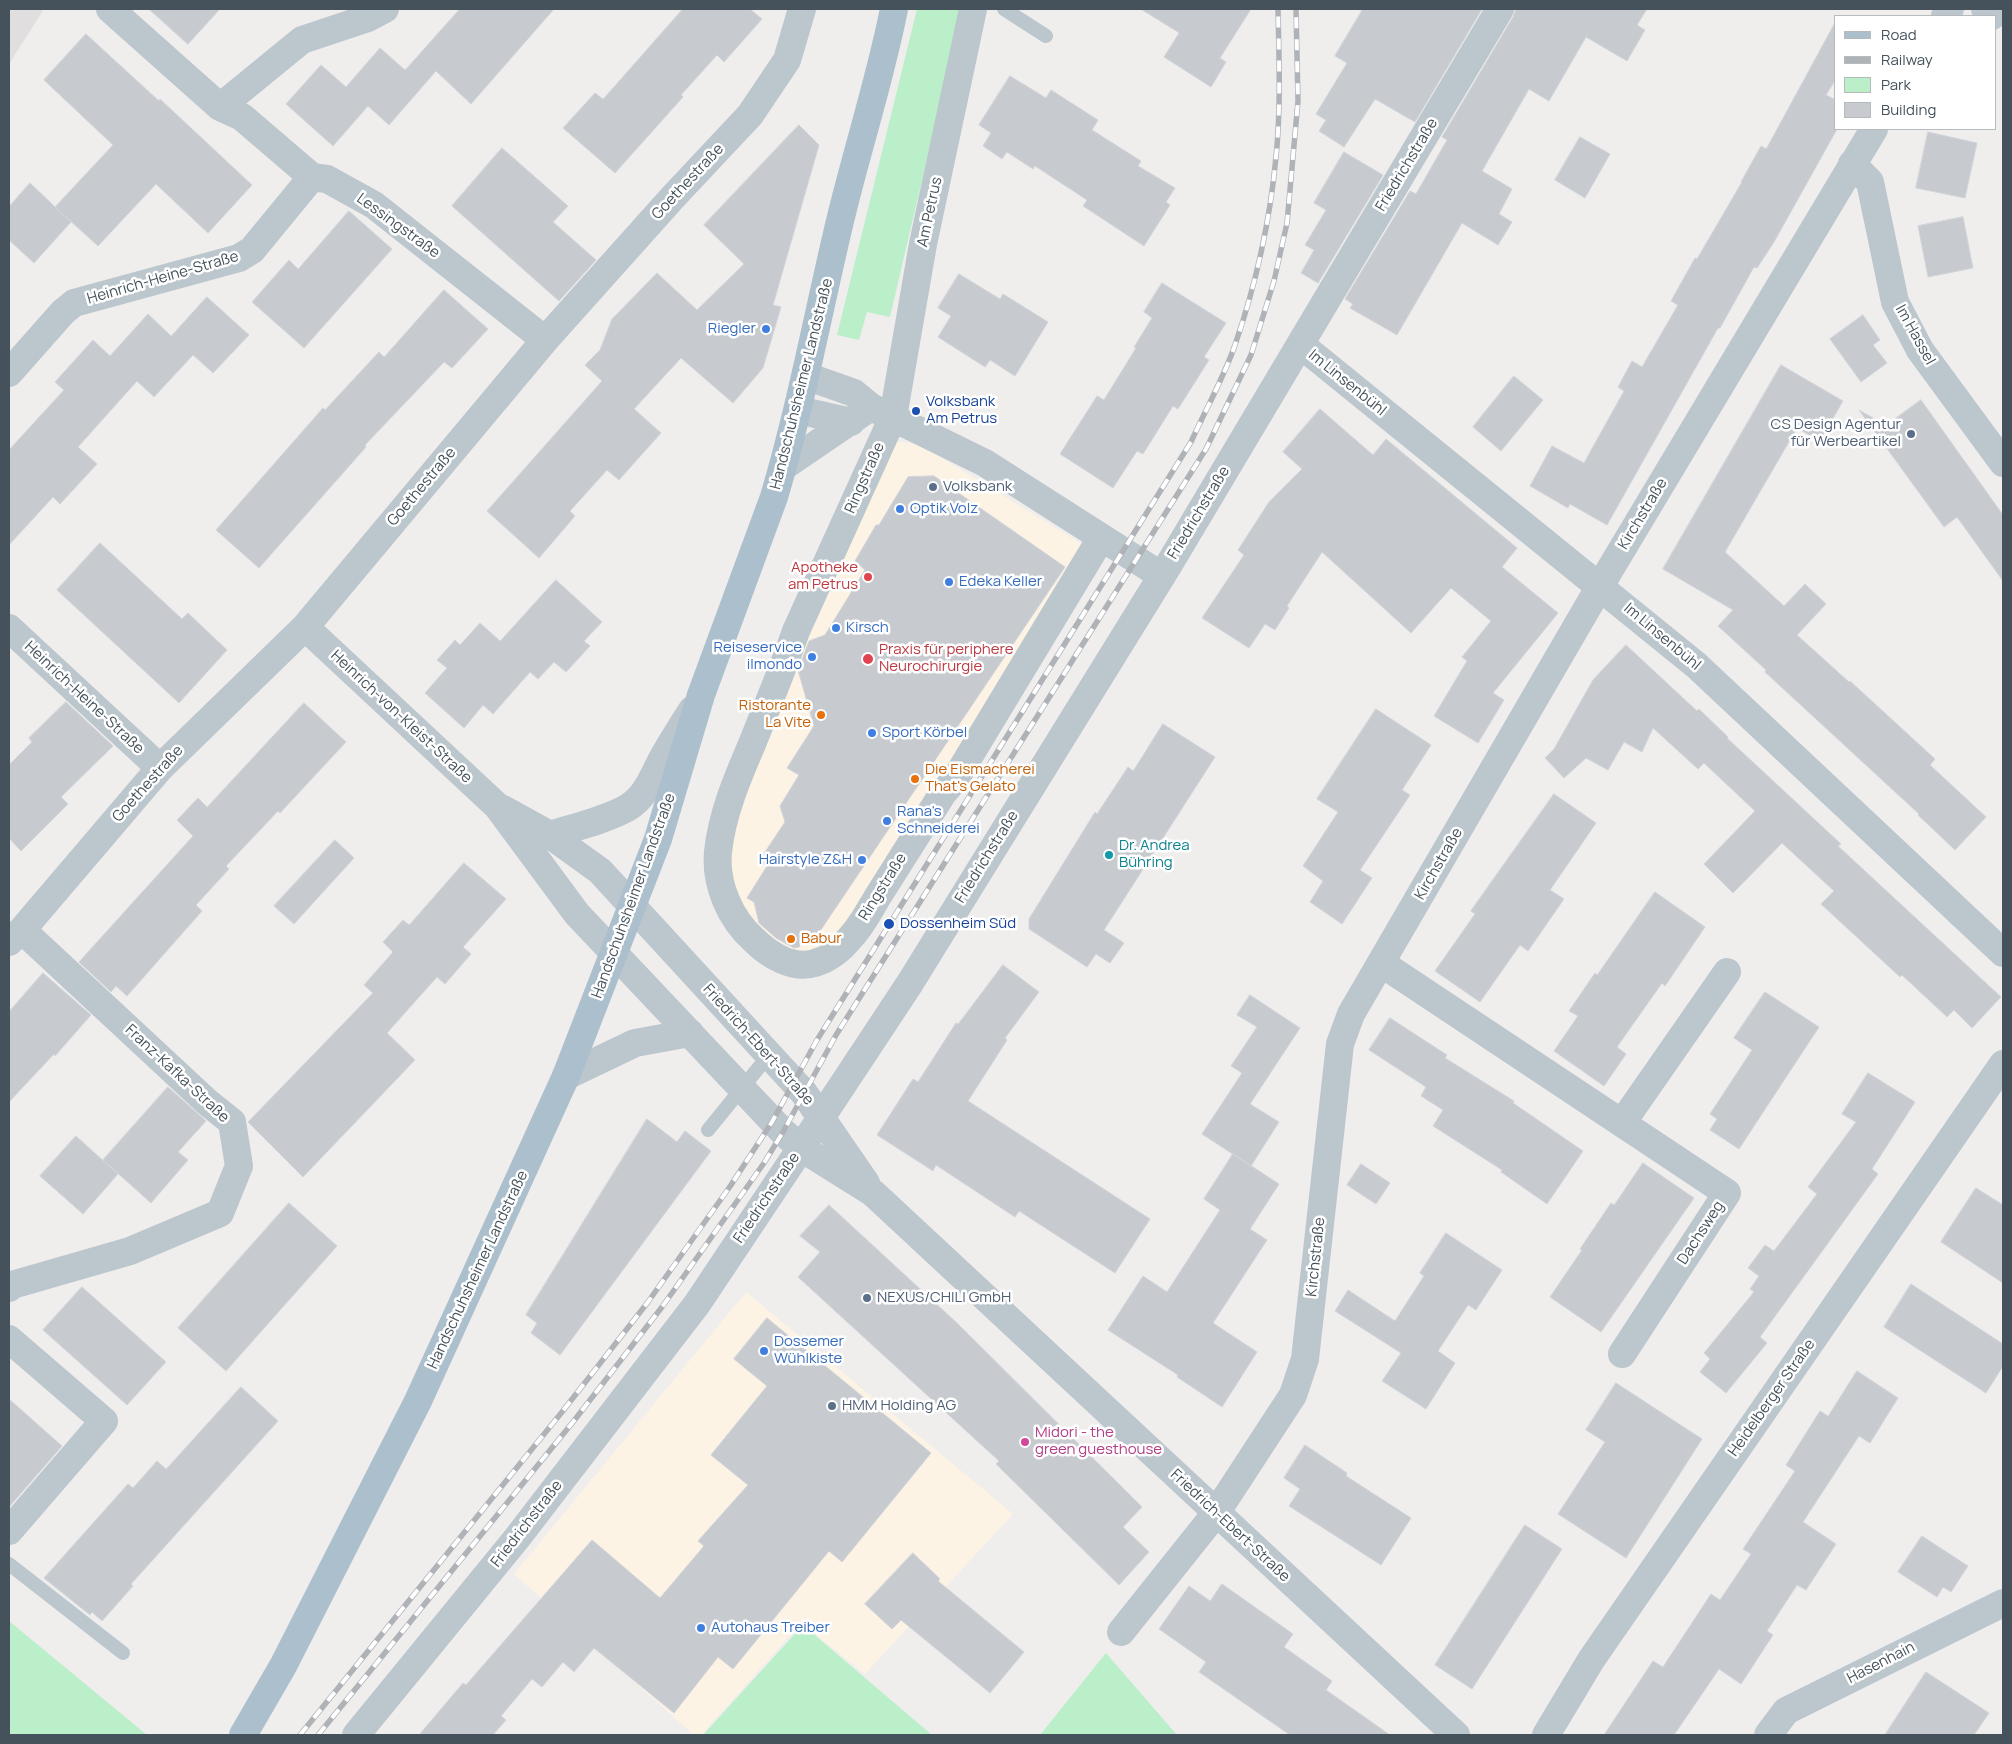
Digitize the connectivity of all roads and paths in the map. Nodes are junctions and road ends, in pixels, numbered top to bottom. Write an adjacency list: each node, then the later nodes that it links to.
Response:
1 (110, 9): 9 (street, Lessingstraße)
2 (385, 9): 9 (street)
3 (802, 9): 13 (street, Goethestraße)
4 (894, 9): 16 (main road, Handschuhsheimer Landstraße)
5 (974, 9): 18 (street, Am Petrus)
6 (1004, 9): 8 (lane)
7 (1500, 9): 14 (street, Friedrichstraße)
8 (1046, 36)
9 (220, 107): 12 (street, Lessingstraße)
10 (1873, 130): 11 (street, Kirchstraße)
11 (1852, 164): 19 (street, Im Hassel); 23 (street, Kirchstraße)
12 (312, 178): 13 (street, Lessingstraße); 15 (street, Heinrich-Heine-Straße)
13 (545, 340): 24 (street, Goethestraße)
14 (1301, 345): 22 (street, Friedrichstraße); 23 (street, Im Linsenbühl)
15 (9, 373)
16 (806, 376): 17 (main road, Handschuhsheimer Landstraße); 18 (street)
17 (798, 410): 18 (street); 20 (main road, Handschuhsheimer Landstraße)
18 (872, 415): 20 (street); 21 (street); 21 (street, Ringstraße)
19 (2003, 463)
20 (783, 467): 26 (main road, Handschuhsheimer Landstraße)
21 (1102, 538): 22 (street)
22 (1162, 576): 41 (street, Friedrichstraße)
23 (1600, 586): 32 (street, Im Linsenbühl); 34 (street, Kirchstraße)
24 (305, 627): 27 (street, Goethestraße); 28 (street, Heinrich-von-Kleist-Straße)
25 (9, 628): 27 (street, Heinrich-Heine-Straße)
26 (701, 696): 29 (street); 30 (main road, Handschuhsheimer Landstraße)
27 (160, 768): 31 (street, Goethestraße)
28 (497, 806): 29 (street, Heinrich-von-Kleist-Straße); 33 (street, Heinrich-von-Kleist-Straße)
29 (550, 835): 30 (street, Heinrich-von-Kleist-Straße)
30 (633, 906): 33 (main road, Handschuhsheimer Landstraße); 37 (street, Friedrich-Ebert-Straße)
31 (15, 936): 46 (street, Franz-Kafka-Straße)
32 (2003, 953)
33 (614, 954): 36 (street, Friedrich-Ebert-Straße); 39 (main road, Handschuhsheimer Landstraße)
34 (1381, 963): 42 (street, Dachsweg); 49 (street, Kirchstraße)
35 (1727, 972): 42 (street)
36 (690, 1033): 39 (street); 40 (street, Friedrich-Ebert-Straße)
37 (769, 1055): 40 (lane); 41 (street, Friedrich-Ebert-Straße)
38 (2003, 1064): 58 (street, Heidelberger Straße)
39 (566, 1076): 55 (main road, Handschuhsheimer Landstraße)
40 (741, 1088): 43 (lane); 44 (street, Friedrich-Ebert-Straße)
41 (821, 1117): 44 (street, Friedrichstraße); 45 (street, Friedrich-Ebert-Straße)
42 (1622, 1123): 48 (street, Dachsweg)
43 (708, 1130)
44 (801, 1148): 45 (street, Friedrich-Ebert-Straße); 56 (street, Friedrichstraße)
45 (873, 1193): 49 (street, Friedrich-Ebert-Straße)
46 (9, 1288)
47 (9, 1339): 50 (street)
48 (1622, 1354)
49 (1216, 1513): 53 (street, Kirchstraße); 57 (street, Friedrich-Ebert-Straße)
50 (9, 1531)
51 (9, 1564): 54 (lane)
52 (2003, 1603): 59 (street, Hasenhain)
53 (1121, 1632)
54 (123, 1653)
55 (244, 1735)
56 (356, 1735)
57 (1456, 1735)
58 (1546, 1735)
59 (1768, 1735)

